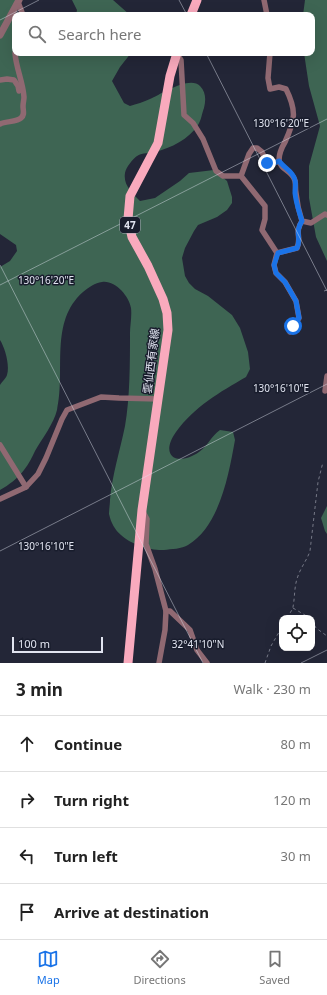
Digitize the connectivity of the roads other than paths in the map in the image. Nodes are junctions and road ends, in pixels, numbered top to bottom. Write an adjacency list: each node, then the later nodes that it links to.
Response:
1 (197, 0): 7 (main road)
2 (264, 0): 8 (street)
3 (18, 1): 4 (street); 6 (street)
4 (12, 12)
5 (12, 12): 9 (street)
6 (22, 12)
7 (192, 12)
8 (266, 12)
9 (0, 35)
10 (15, 56): 15 (street)
11 (176, 56): 25 (main road, 雲仙西有家線 / 47)
12 (178, 56): 18 (street)
13 (270, 56): 17 (street)
14 (0, 80): 15 (street)
15 (23, 105): 16 (street)
16 (0, 124)
17 (279, 161): 18 (street); 20 (street)
18 (242, 176): 21 (street)
19 (327, 215): 20 (street)
20 (302, 221): 21 (street)
21 (278, 253): 22 (street)
22 (290, 332)
23 (327, 376): 24 (street)
24 (325, 391)
25 (159, 398): 27 (street); 29 (main road, 雲仙西有家線 / 47)
26 (0, 445): 27 (street)
27 (26, 487): 28 (street)
28 (0, 499)
29 (142, 510): 30 (street); 31 (main road, 雲仙西有家線 / 47)
30 (166, 611): 32 (street); 33 (street)
31 (128, 663)
32 (159, 663)
33 (206, 663)

